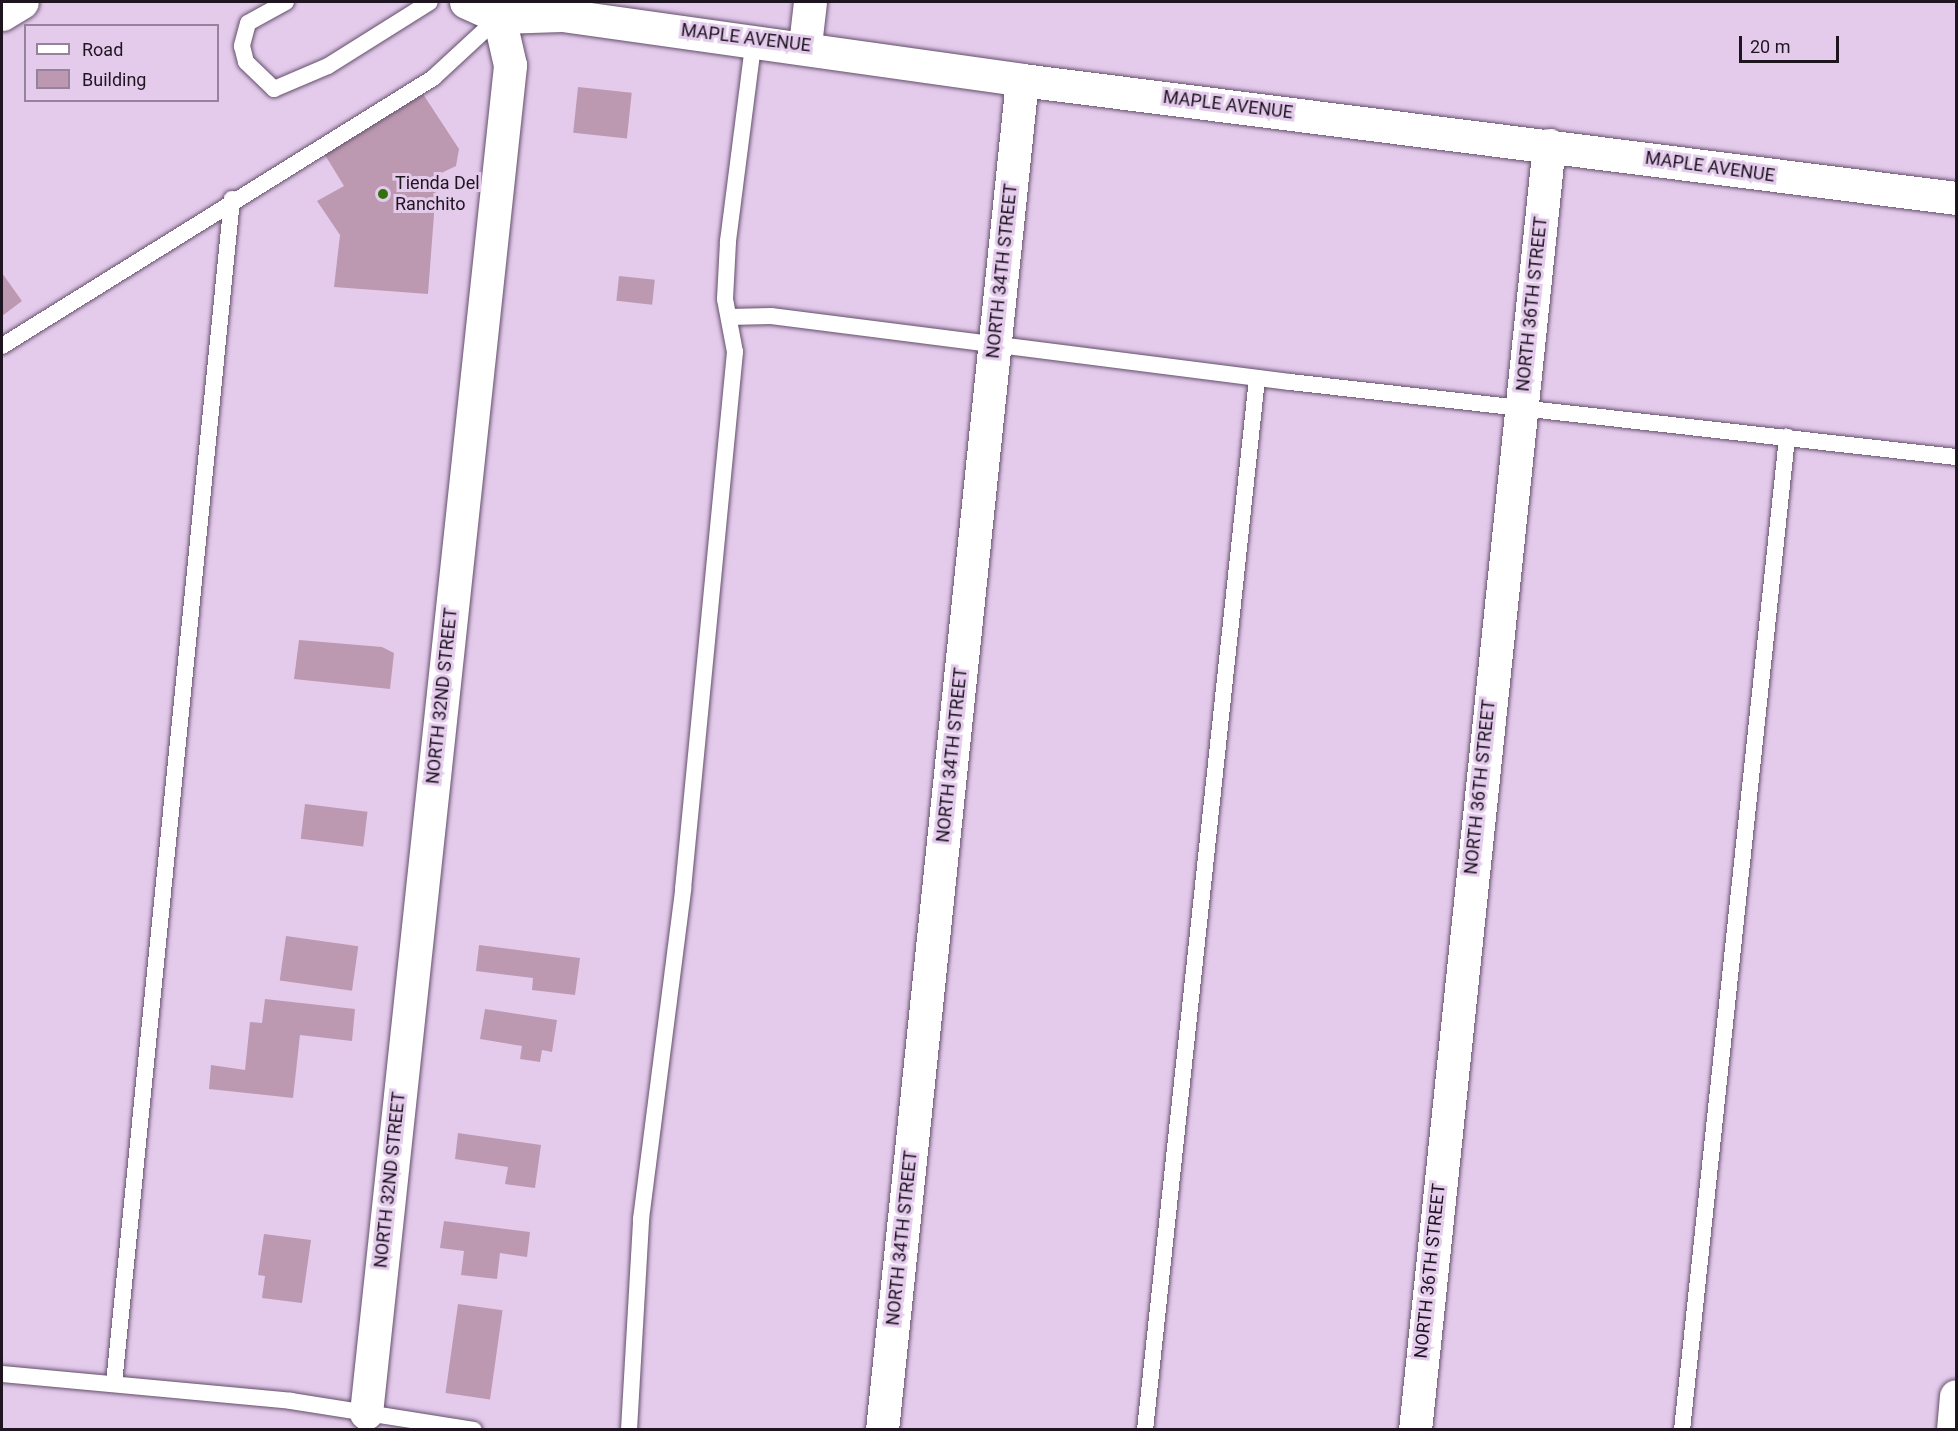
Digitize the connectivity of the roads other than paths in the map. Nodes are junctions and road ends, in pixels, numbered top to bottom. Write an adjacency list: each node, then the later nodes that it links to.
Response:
1 (22, 2): 6 (street)
2 (286, 2): 3 (lane)
3 (430, 2)
4 (466, 2): 7 (street)
5 (810, 2): 9 (street)
6 (2, 14)
7 (499, 16): 8 (street, MAPLE AVENUE); 13 (lane); 24 (street, NORTH 32ND STREET)
8 (754, 39): 9 (street, MAPLE AVENUE); 14 (lane)
9 (805, 45): 10 (street, MAPLE AVENUE)
10 (1022, 80): 11 (street, MAPLE AVENUE); 15 (street, NORTH 34TH STREET)
11 (1549, 145): 12 (street, MAPLE AVENUE); 18 (street, NORTH 36TH STREET)
12 (1956, 198)
13 (232, 199): 16 (lane); 22 (lane)
14 (729, 317): 15 (lane); 26 (lane)
15 (995, 343): 17 (lane); 27 (street, NORTH 34TH STREET)
16 (2, 346)
17 (1257, 378): 18 (lane); 28 (lane)
18 (1521, 409): 19 (lane); 29 (street, NORTH 36TH STREET)
19 (1787, 437): 20 (lane); 30 (lane)
20 (1956, 456)
21 (2, 1374): 22 (lane)
22 (114, 1384): 24 (lane)
23 (1956, 1396): 31 (street)
24 (366, 1413): 25 (lane)
25 (474, 1430)
26 (629, 1430)
27 (882, 1430)
28 (1145, 1430)
29 (1415, 1430)
30 (1682, 1430)
31 (1953, 1430)

